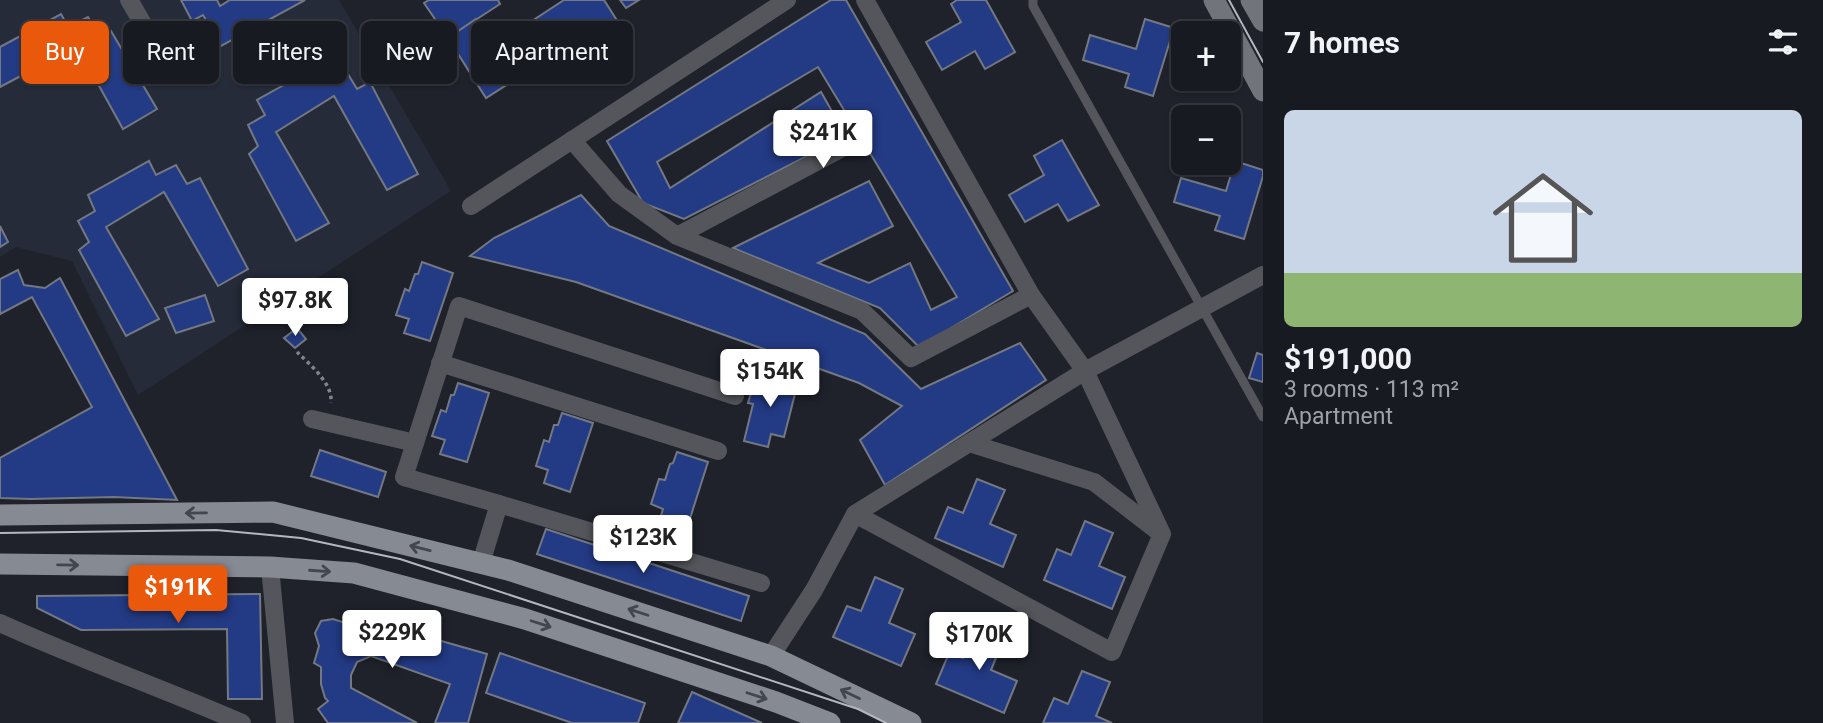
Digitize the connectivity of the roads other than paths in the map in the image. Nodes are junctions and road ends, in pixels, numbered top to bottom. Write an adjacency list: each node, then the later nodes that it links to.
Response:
1 (129, 0): 7 (street)
2 (787, 0): 10 (street)
3 (865, 0): 15 (street)
4 (1033, 0): 16 (lane)
5 (1214, 0): 9 (main road)
6 (1251, 0): 8 (main road)
7 (141, 21)
8 (1263, 21)
9 (1263, 91)
10 (572, 140): 12 (street); 13 (street)
11 (844, 147): 13 (street)
12 (471, 206)
13 (677, 236): 15 (street)
14 (1263, 275): 16 (street)
15 (1031, 295): 18 (street)
16 (1202, 308): 18 (street); 20 (lane)
17 (440, 363): 19 (street); 22 (street); 24 (street)
18 (1085, 371): 23 (street); 28 (street)
19 (735, 396)
20 (1263, 417)
21 (320, 421): 22 (street)
22 (415, 443): 25 (street)
23 (969, 443): 26 (street); 28 (street)
24 (718, 451)
25 (499, 504): 30 (street); 32 (street)
26 (855, 514): 28 (street); 34 (street)
27 (0, 515): 30 (main road, one-way to 27)
28 (1162, 534)
29 (0, 564): 31 (main road, one-way to 31)
30 (481, 564): 34 (main road, one-way to 30)
31 (270, 567): 36 (street); 37 (main road, one-way to 37)
32 (761, 583)
33 (0, 623): 35 (street)
34 (771, 656): 38 (main road, one-way to 34)
35 (242, 723)
36 (285, 723)
37 (830, 723)
38 (911, 723)

